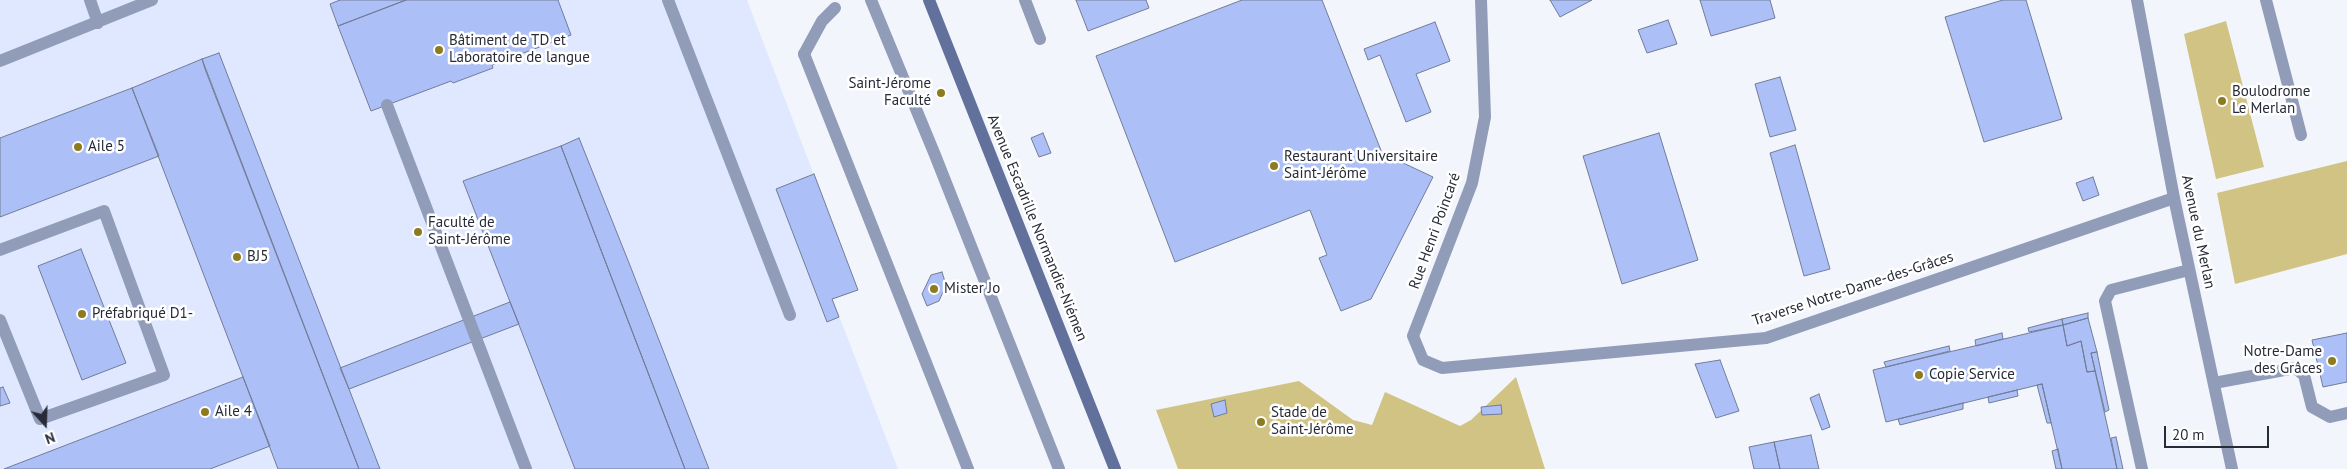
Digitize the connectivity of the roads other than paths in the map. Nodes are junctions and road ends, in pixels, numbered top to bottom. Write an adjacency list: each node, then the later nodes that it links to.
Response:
1 (90, 0): 11 (street)
2 (152, 0): 11 (street)
3 (668, 0): 19 (street)
4 (870, 0): 26 (street)
5 (929, 0): 27 (street, Avenue Escadrille Normandie-Niémen)
6 (1025, 0): 12 (street)
7 (1482, 0): 21 (street, Rue Henri Poincaré)
8 (2137, 0): 16 (street, Avenue du Merlan)
9 (2266, 0): 15 (street)
10 (835, 8): 25 (street)
11 (98, 23): 13 (street)
12 (1040, 39)
13 (0, 62)
14 (387, 104): 24 (street)
15 (2301, 136)
16 (2174, 198): 18 (street, Avenue du Merlan); 21 (street, Traverse Notre-Dame-des-Grâces)
17 (0, 250): 20 (street)
18 (2189, 270): 22 (street, Avenue du Merlan); 28 (street)
19 (790, 315)
20 (0, 320)
21 (1442, 368)
22 (2214, 383): 23 (street); 29 (street, Avenue du Merlan)
23 (2347, 413)
24 (526, 469)
25 (968, 469)
26 (1060, 469)
27 (1115, 469)
28 (2142, 469)
29 (2232, 469)

